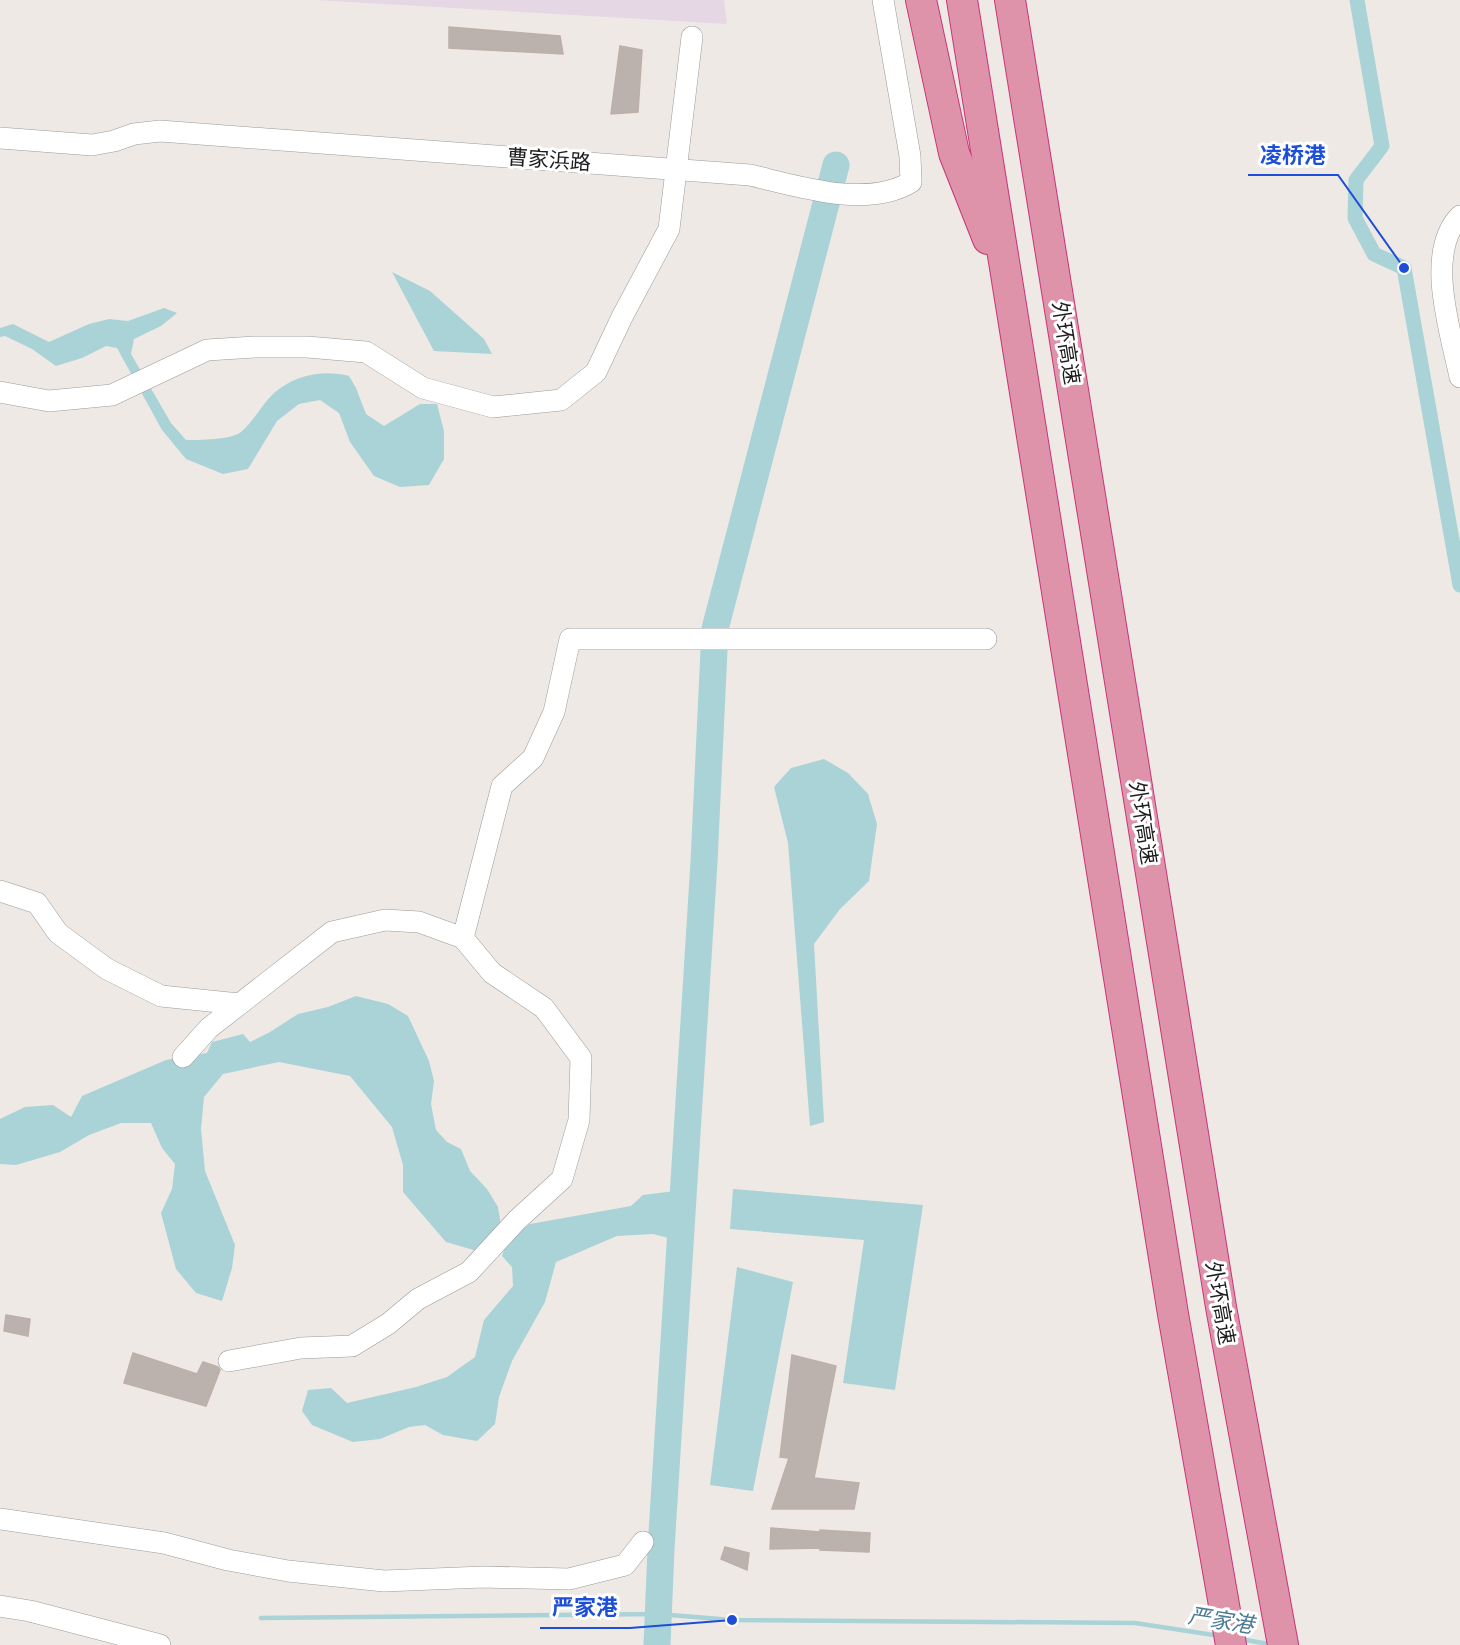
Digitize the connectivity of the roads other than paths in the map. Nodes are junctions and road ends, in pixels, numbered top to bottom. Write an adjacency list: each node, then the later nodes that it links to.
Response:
1 (883, 0): 8 (street, 曹家浜路)
2 (921, 0): 10 (highway)
3 (962, 0): 10 (highway)
4 (1010, 0): 11 (highway, 外环高速)
5 (1029, 0): 11 (highway)
6 (692, 37): 8 (street)
7 (0, 138): 8 (street, 曹家浜路)
8 (676, 169): 13 (street)
9 (1460, 216): 12 (street)
10 (1009, 294): 24 (highway)
11 (1059, 299): 25 (highway, 外环高速)
12 (1460, 377)
13 (0, 392)
14 (986, 639): 16 (street)
15 (0, 891): 17 (street)
16 (464, 938): 17 (street); 19 (street)
17 (239, 1004): 18 (street)
18 (183, 1057)
19 (230, 1361)
20 (0, 1519): 21 (street)
21 (643, 1542)
22 (0, 1606): 23 (street)
23 (160, 1645)
24 (1231, 1645)
25 (1283, 1645)

